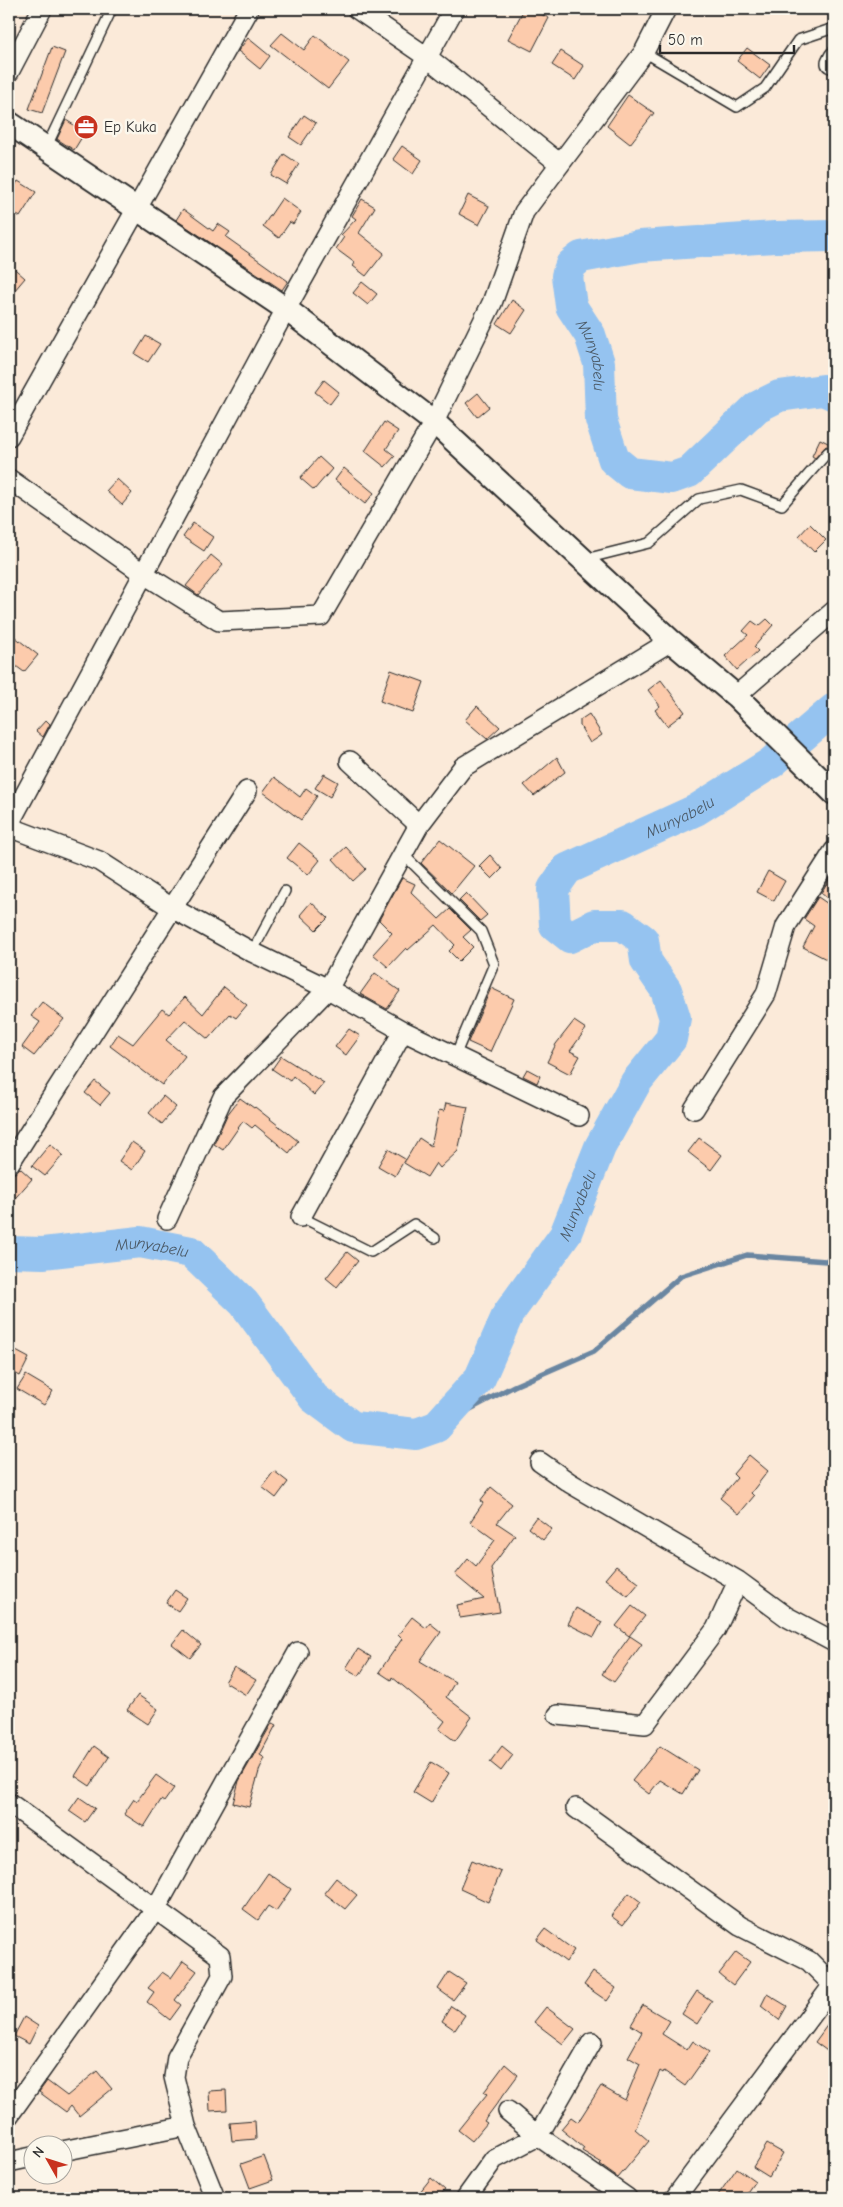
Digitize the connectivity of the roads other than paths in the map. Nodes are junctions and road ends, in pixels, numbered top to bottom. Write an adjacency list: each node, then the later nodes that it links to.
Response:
1 (42, 9): 10 (street)
2 (112, 9): 12 (lane)
3 (248, 9): 14 (street)
4 (357, 9): 9 (street)
5 (454, 9): 9 (street)
6 (666, 9): 8 (street)
7 (834, 28): 8 (lane)
8 (644, 52): 13 (street)
9 (428, 57): 13 (street); 15 (street)
10 (9, 72)
11 (9, 123): 12 (street)
12 (46, 148): 14 (street)
13 (560, 164): 16 (street)
14 (135, 208): 15 (street); 17 (street)
15 (286, 309): 16 (street); 21 (street)
16 (434, 422): 20 (street); 21 (street)
17 (9, 436)
18 (828, 452): 20 (lane)
19 (9, 479): 21 (street)
20 (583, 560): 23 (street)
21 (144, 574): 29 (street)
22 (834, 611): 24 (street)
23 (671, 641): 24 (street); 28 (street)
24 (736, 696): 27 (street)
25 (350, 761): 28 (street)
26 (247, 790): 33 (street)
27 (834, 793)
28 (419, 825): 31 (street)
29 (9, 826): 33 (street)
30 (834, 851): 38 (street)
31 (403, 854): 35 (street); 37 (lane)
32 (285, 891): 34 (lane)
33 (172, 908): 34 (street); 40 (street)
34 (252, 952): 35 (street)
35 (328, 989): 36 (street); 42 (street)
36 (403, 1031): 37 (street); 41 (street)
37 (455, 1056): 39 (street)
38 (694, 1109)
39 (578, 1116)
40 (9, 1164)
41 (302, 1217): 43 (lane)
42 (167, 1218)
43 (434, 1238)
44 (540, 1462): 45 (street)
45 (738, 1581): 46 (street); 48 (street)
46 (834, 1642)
47 (298, 1652): 51 (street)
48 (558, 1715)
49 (9, 1803): 51 (street)
50 (576, 1808): 52 (street)
51 (155, 1910): 55 (street); 56 (street)
52 (834, 1986): 64 (street)
53 (592, 2042): 57 (street)
54 (508, 2111): 57 (street)
55 (9, 2115)
56 (186, 2126): 58 (street); 61 (street)
57 (538, 2136): 62 (street); 63 (street)
58 (72, 2149)
59 (22, 2159): 60 (street)
60 (9, 2162)
61 (215, 2198)
62 (466, 2198)
63 (627, 2198)
64 (675, 2198)

